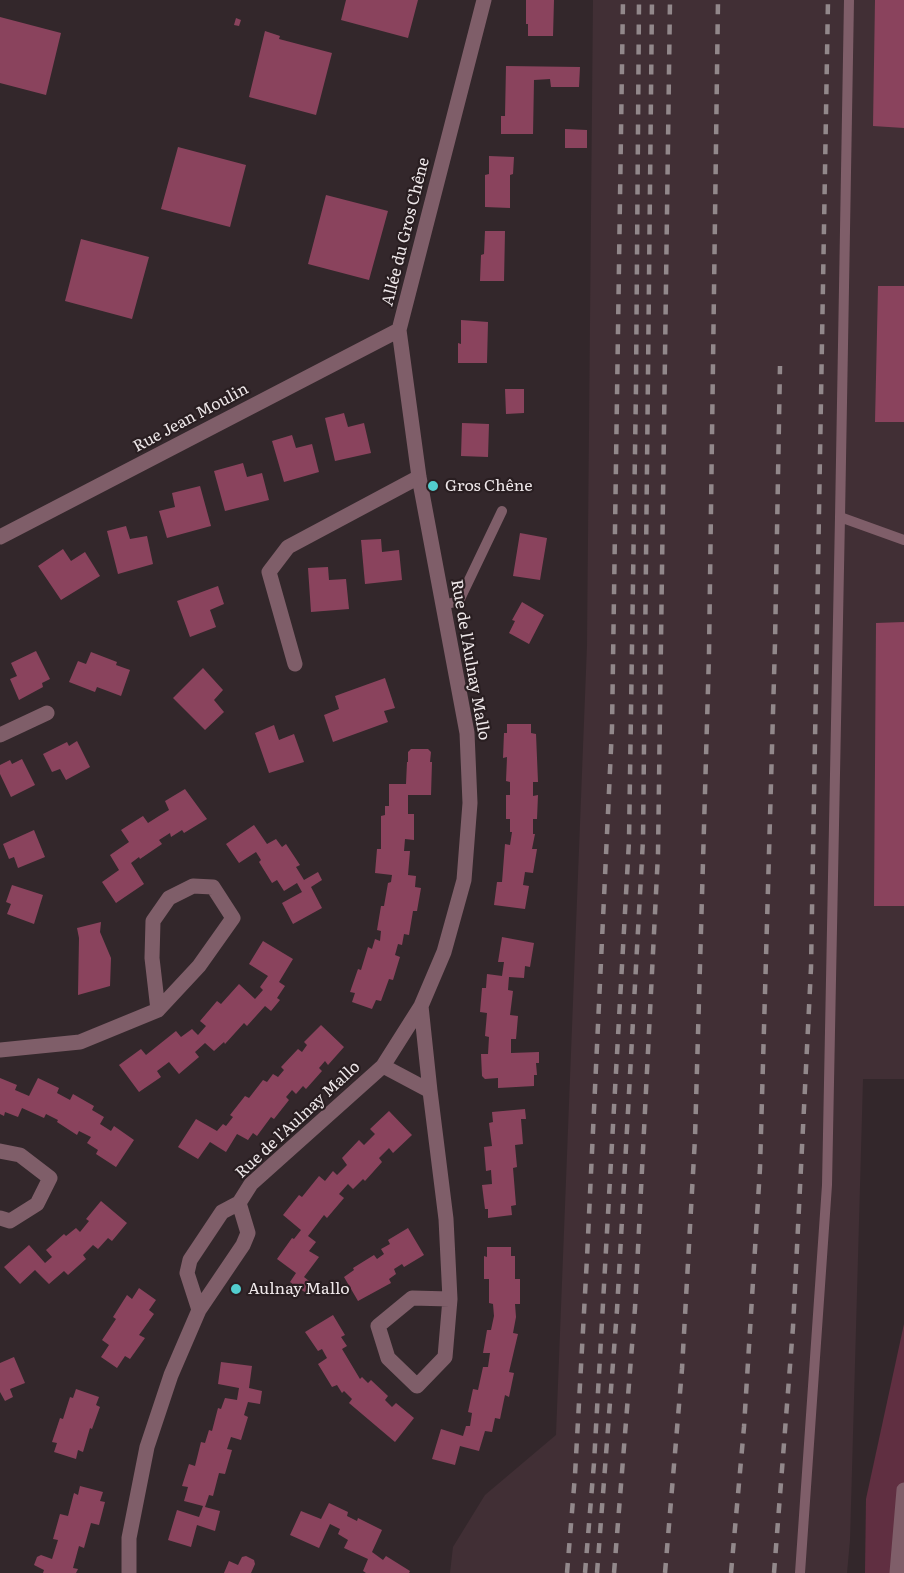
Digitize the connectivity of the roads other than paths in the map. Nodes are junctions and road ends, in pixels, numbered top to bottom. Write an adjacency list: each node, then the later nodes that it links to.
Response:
1 (484, 0): 3 (street, Allée du Gros Chêne)
2 (849, 0): 6 (lane)
3 (399, 330): 4 (street, Allée du Gros Chêne); 7 (street, Rue Jean Moulin)
4 (419, 477): 9 (street, Rue de l'Aulnay Mallo); 10 (street)
5 (502, 511): 9 (lane)
6 (840, 517): 8 (lane); 25 (lane)
7 (2, 531)
8 (904, 540)
9 (443, 605): 13 (street, Rue de l'Aulnay Mallo)
10 (295, 664)
11 (47, 713): 12 (street)
12 (0, 735)
13 (421, 1006): 16 (street, Rue de l'Aulnay Mallo); 17 (street)
14 (158, 1010): 14 (street); 15 (street)
15 (0, 1050)
16 (383, 1066): 17 (street); 19 (street, Rue de l'Aulnay Mallo)
17 (430, 1091): 21 (street)
18 (0, 1151): 20 (street)
19 (239, 1203): 22 (street, Rue de l'Aulnay Mallo); 22 (street, Rue de l'Aulnay Mallo)
20 (0, 1218)
21 (450, 1299): 21 (street)
22 (199, 1310): 24 (street, Rue de l'Aulnay Mallo)
23 (904, 1490): 26 (street)
24 (128, 1571)
25 (800, 1573)
26 (897, 1573)

